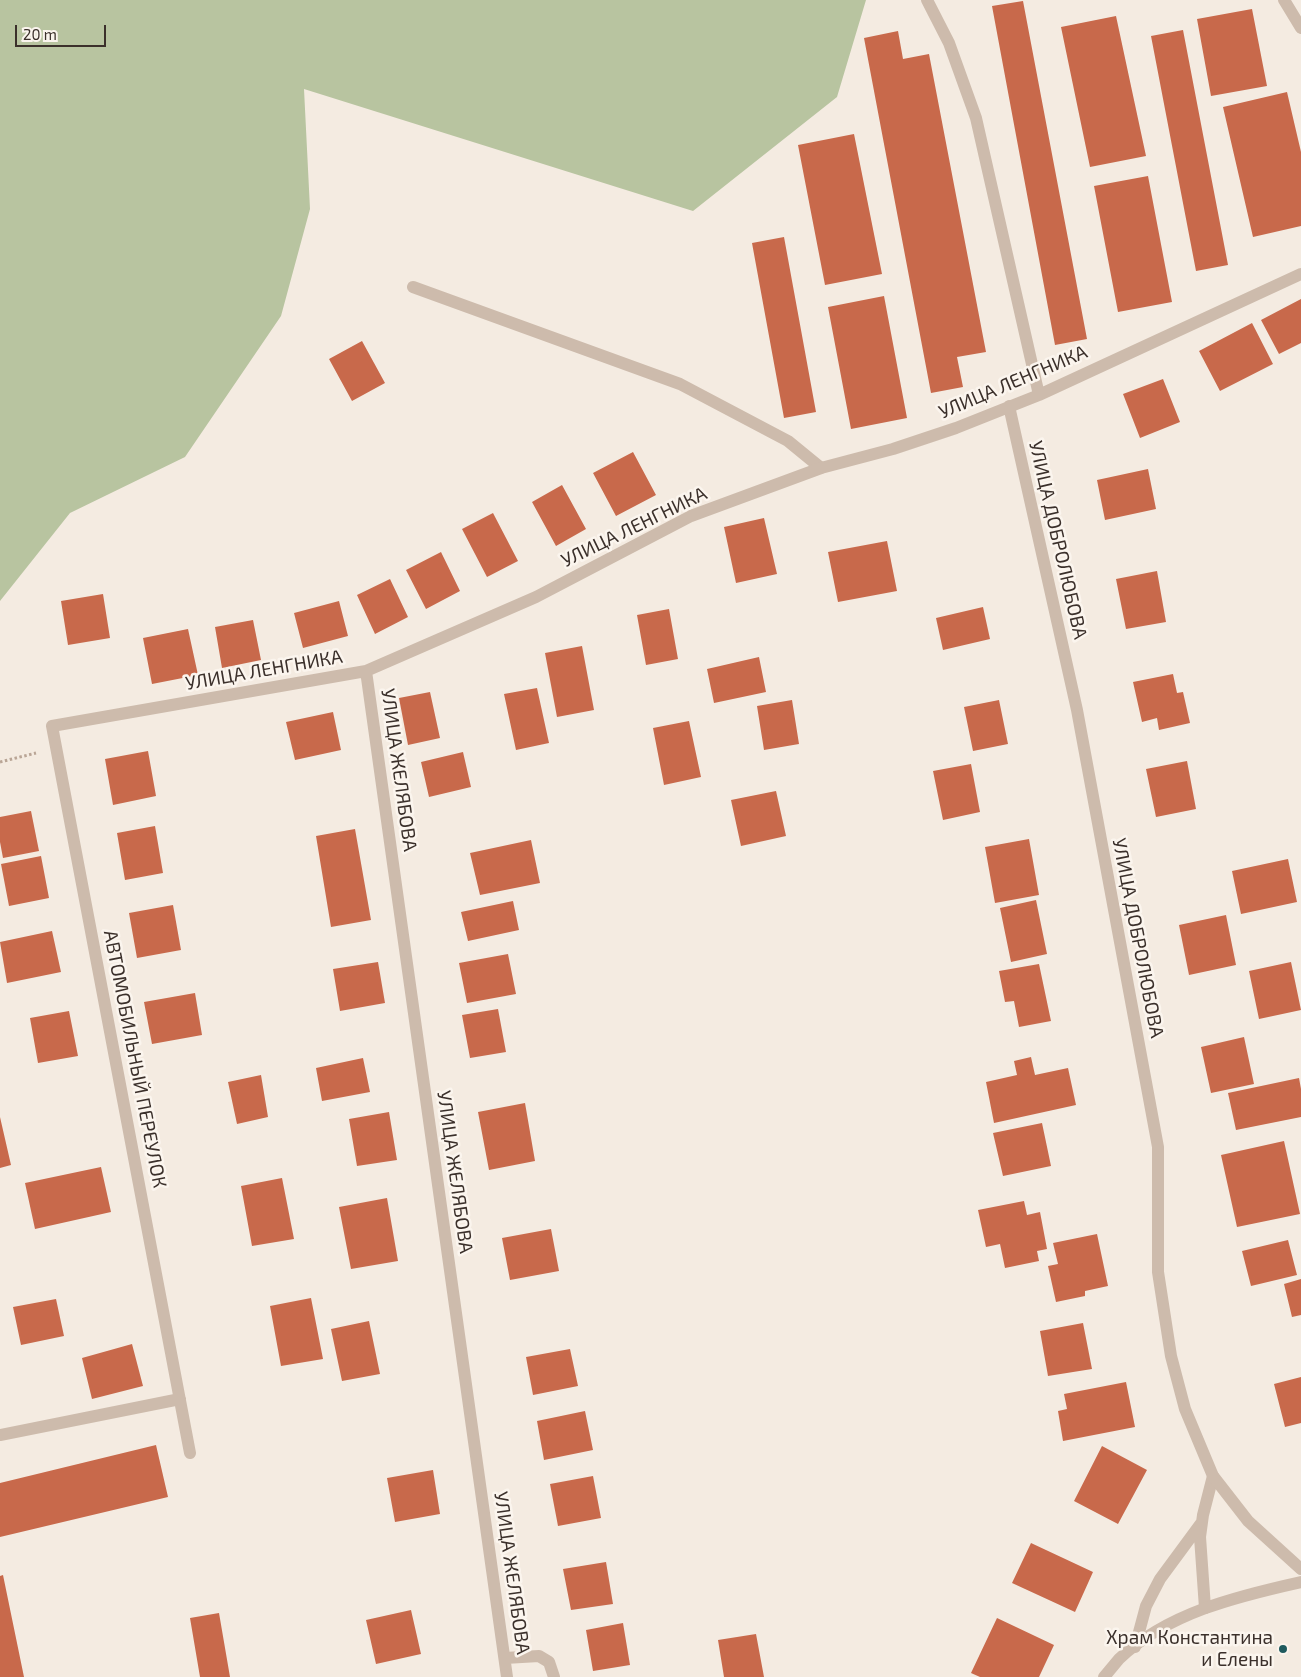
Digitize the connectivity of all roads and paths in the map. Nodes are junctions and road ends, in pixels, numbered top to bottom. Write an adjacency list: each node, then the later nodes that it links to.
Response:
1 (927, 0): 6 (street)
2 (1284, 0): 3 (street)
3 (1301, 28)
4 (1301, 274): 6 (street, УЛИЦА ЛЕНГНИКА)
5 (413, 287): 8 (street)
6 (1039, 395): 7 (street, УЛИЦА ЛЕНГНИКА)
7 (1008, 406): 8 (street, УЛИЦА ЛЕНГНИКА); 16 (street, УЛИЦА ДОБРОЛЮБОВА)
8 (821, 468): 9 (street, УЛИЦА ЛЕНГНИКА)
9 (366, 671): 10 (street, УЛИЦА ЛЕНГНИКА); 22 (street, УЛИЦА ЖЕЛЯБОВА)
10 (52, 726): 11 (street, АВТОМОБИЛЬНЫЙ ПЕРЕУЛОК)
11 (56, 748): 12 (path); 13 (street, АВТОМОБИЛЬНЫЙ ПЕРЕУЛОК)
12 (0, 762)
13 (180, 1398): 14 (street); 15 (street, АВТОМОБИЛЬНЫЙ ПЕРЕУЛОК)
14 (0, 1435)
15 (190, 1453)
16 (1213, 1476): 17 (street); 18 (street, УЛИЦА ДОБРОЛЮБОВА)
17 (1202, 1522): 20 (street); 21 (street)
18 (1301, 1569)
19 (1301, 1582): 20 (street)
20 (1205, 1608): 21 (street)
21 (1135, 1647): 25 (street)
22 (504, 1658): 23 (street, УЛИЦА ЖЕЛЯБОВА); 24 (street)
23 (507, 1677)
24 (554, 1677)
25 (1104, 1677)

